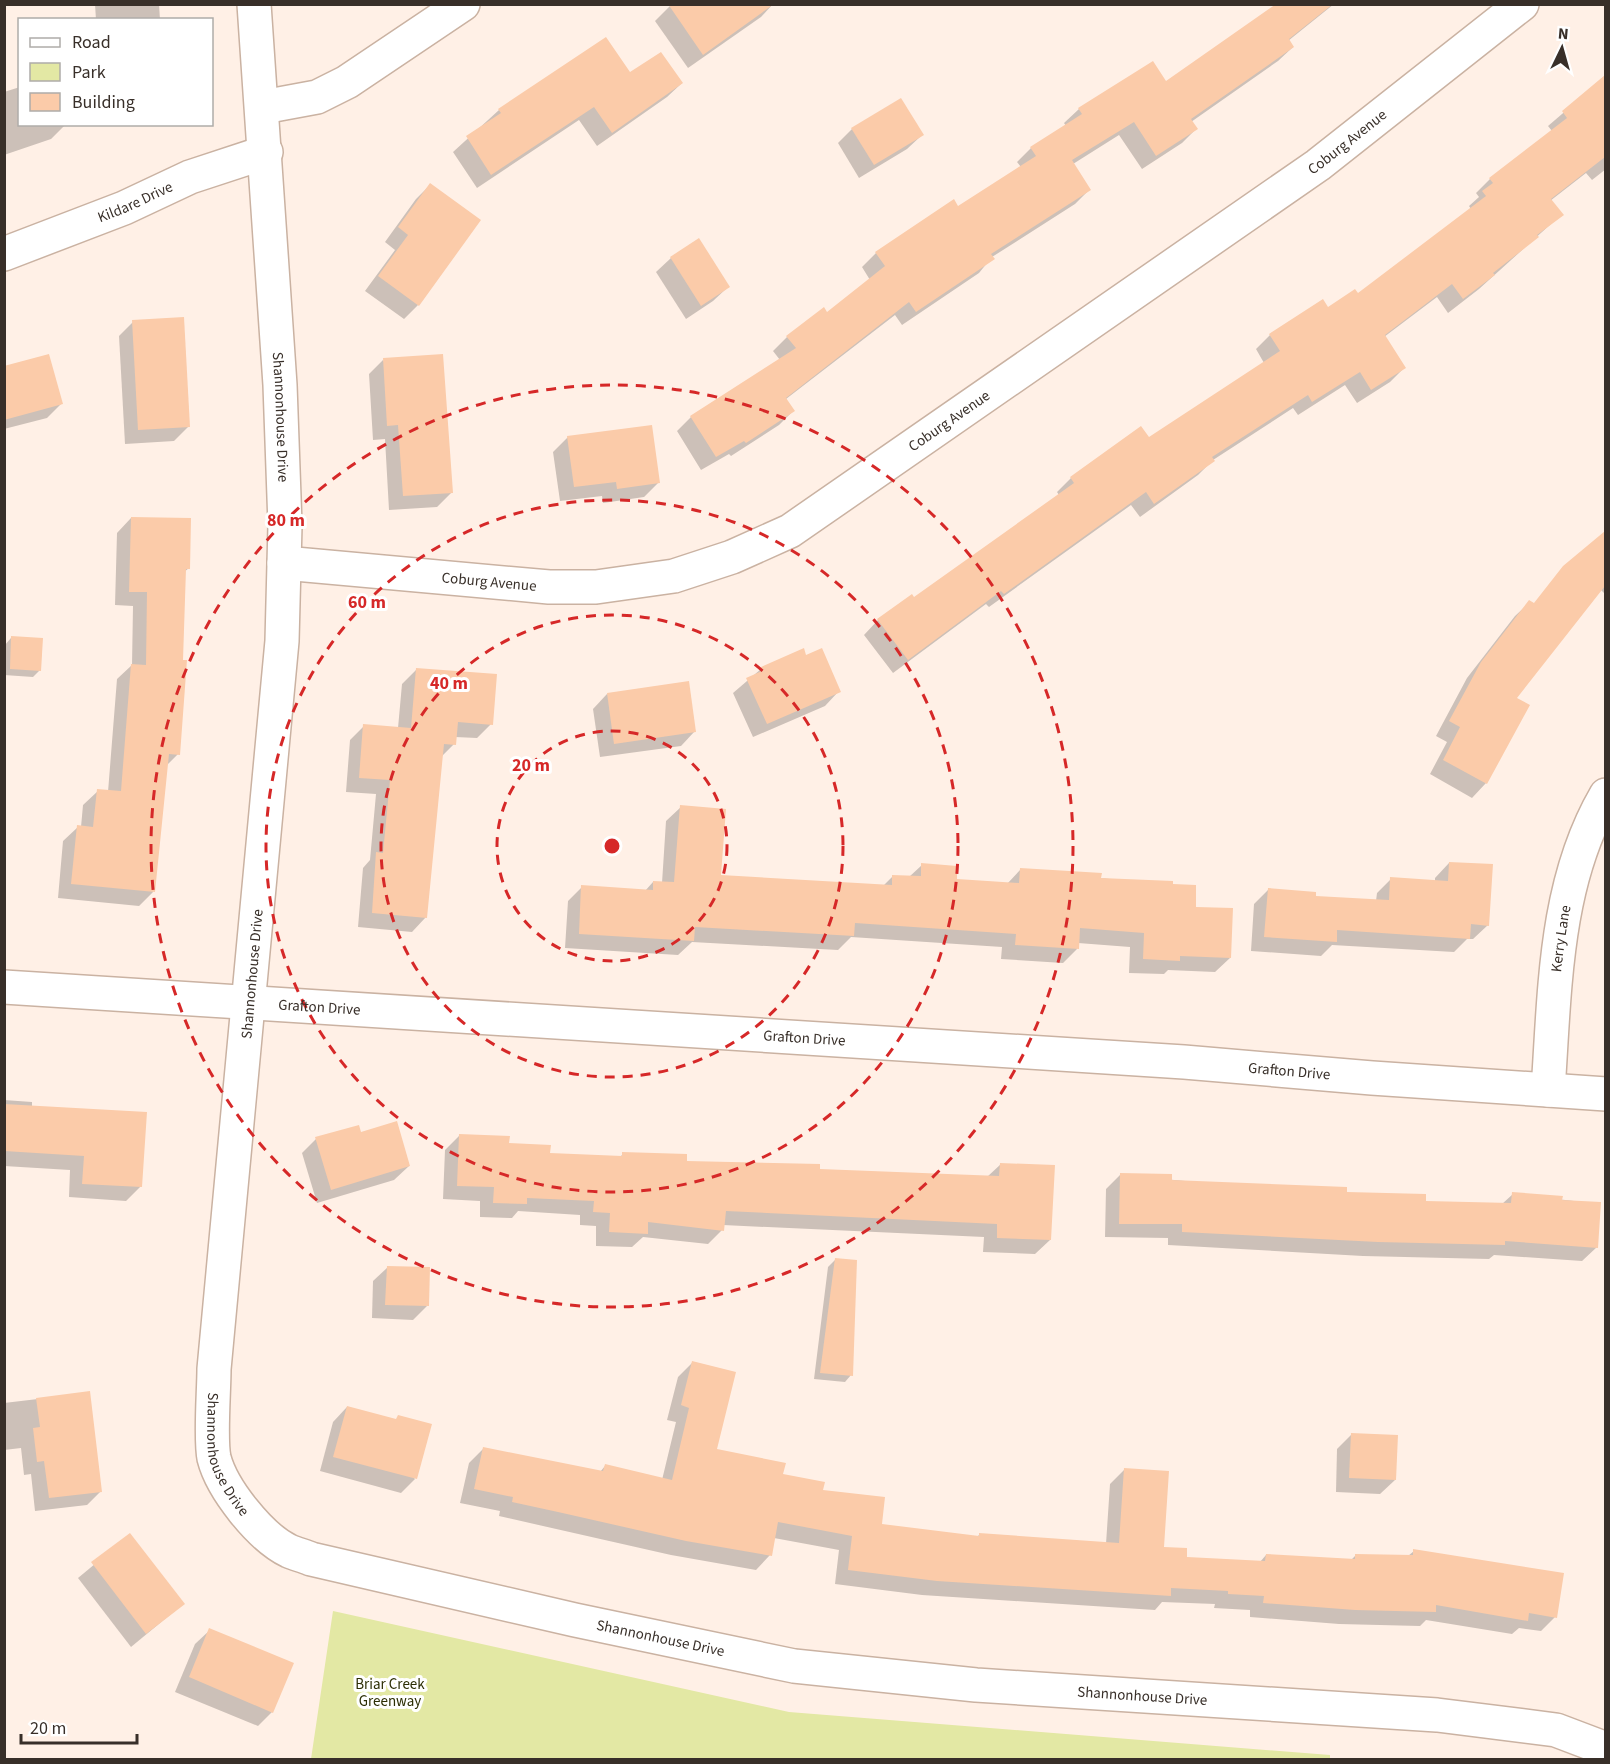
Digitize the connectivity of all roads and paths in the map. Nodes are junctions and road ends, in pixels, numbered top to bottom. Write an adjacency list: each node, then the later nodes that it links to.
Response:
1 (254, 4): 4 (street, Shannonhouse Drive)
2 (463, 4): 4 (street)
3 (1522, 4): 7 (street, Coburg Avenue)
4 (262, 107): 5 (street, Shannonhouse Drive)
5 (266, 152): 6 (street, Kildare Drive); 7 (street, Shannonhouse Drive)
6 (4, 254)
7 (284, 563): 10 (street, Shannonhouse Drive)
8 (1605, 795): 11 (street, Kerry Lane)
9 (4, 987): 10 (street, Grafton Drive)
10 (249, 1004): 11 (street, Grafton Drive); 13 (street, Shannonhouse Drive)
11 (1548, 1090): 12 (street, Grafton Drive)
12 (1605, 1094)
13 (1605, 1749)

